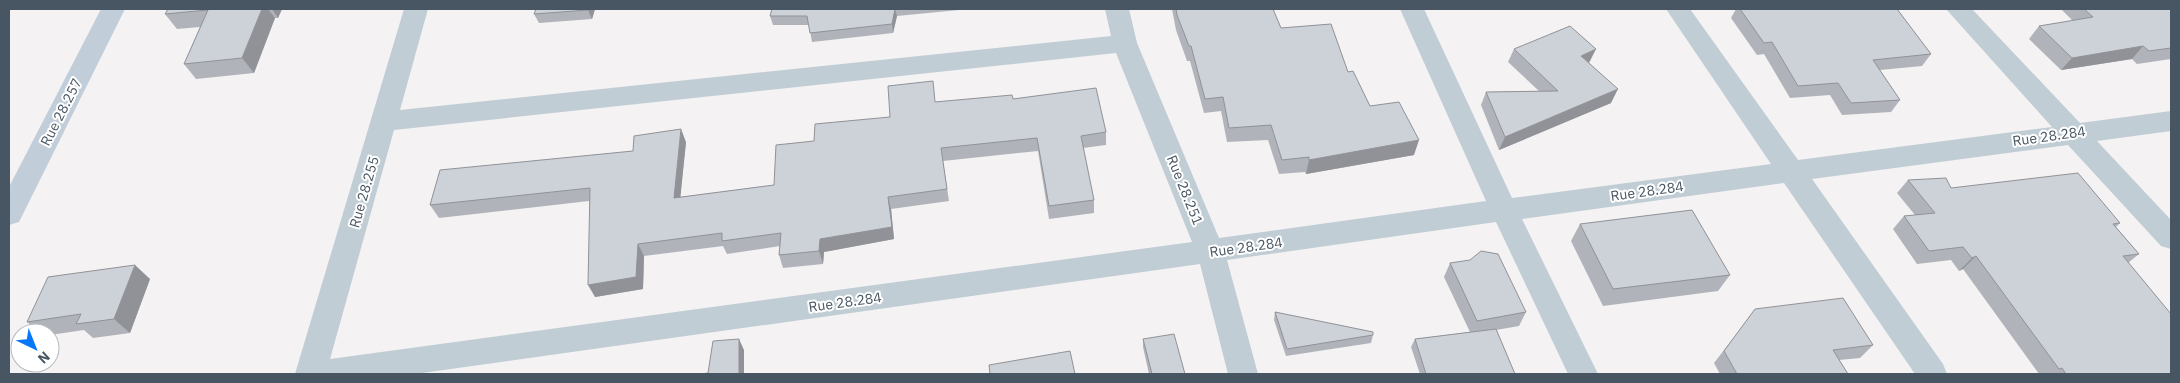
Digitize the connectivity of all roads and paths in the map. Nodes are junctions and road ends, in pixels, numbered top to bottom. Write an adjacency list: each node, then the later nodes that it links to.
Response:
1 (113, 9): 13 (street, Rue 28.257)
2 (416, 9): 8 (street, Rue 28.255)
3 (1117, 9): 7 (street, Rue 28.251)
4 (1412, 9): 12 (street)
5 (1678, 9): 11 (street)
6 (1958, 9): 10 (street)
7 (1125, 43): 8 (street); 15 (street, Rue 28.251)
8 (384, 121): 16 (street, Rue 28.255)
9 (2171, 121): 10 (street, Rue 28.284)
10 (2074, 132): 11 (street, Rue 28.284); 14 (street)
11 (1792, 172): 12 (street, Rue 28.284); 20 (street)
12 (1504, 210): 15 (street, Rue 28.284); 19 (street)
13 (9, 214)
14 (2171, 238)
15 (1211, 252): 17 (street, Rue 28.284); 18 (street, Rue 28.251)
16 (310, 374)
17 (321, 374)
18 (1243, 374)
19 (1583, 374)
20 (1932, 374)

